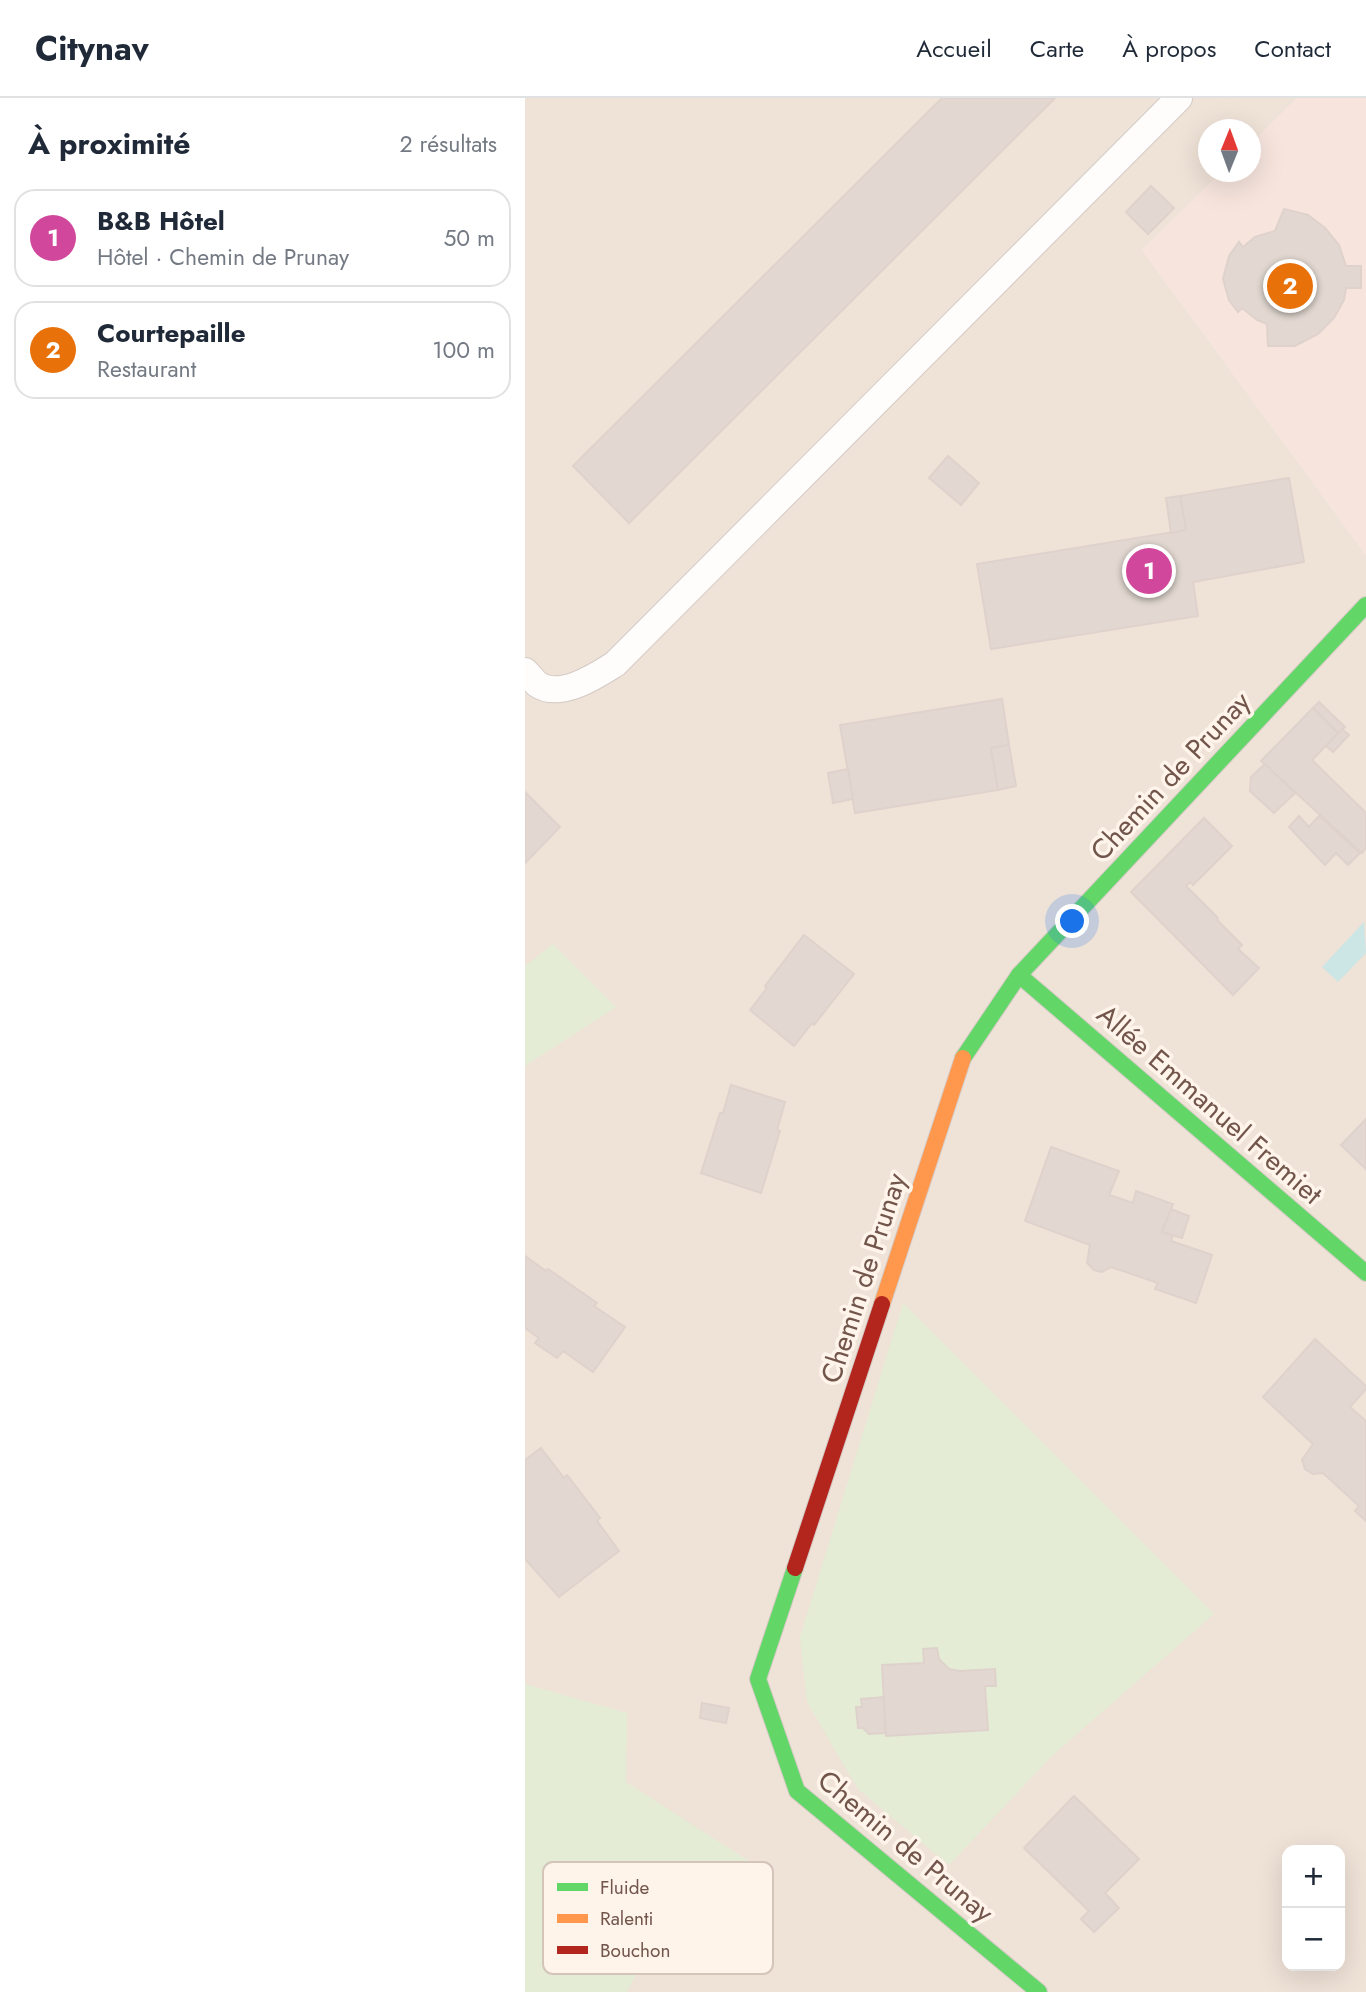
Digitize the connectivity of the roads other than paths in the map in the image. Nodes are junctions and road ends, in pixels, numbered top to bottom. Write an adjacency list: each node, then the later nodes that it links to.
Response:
1 (1179, 98): 3 (lane)
2 (1366, 606): 4 (street, Chemin de Prunay)
3 (525, 671)
4 (1019, 975): 5 (street, Allée Emmanuel Fremiet); 6 (street, Chemin de Prunay)
5 (1366, 1273)
6 (1039, 1992)

